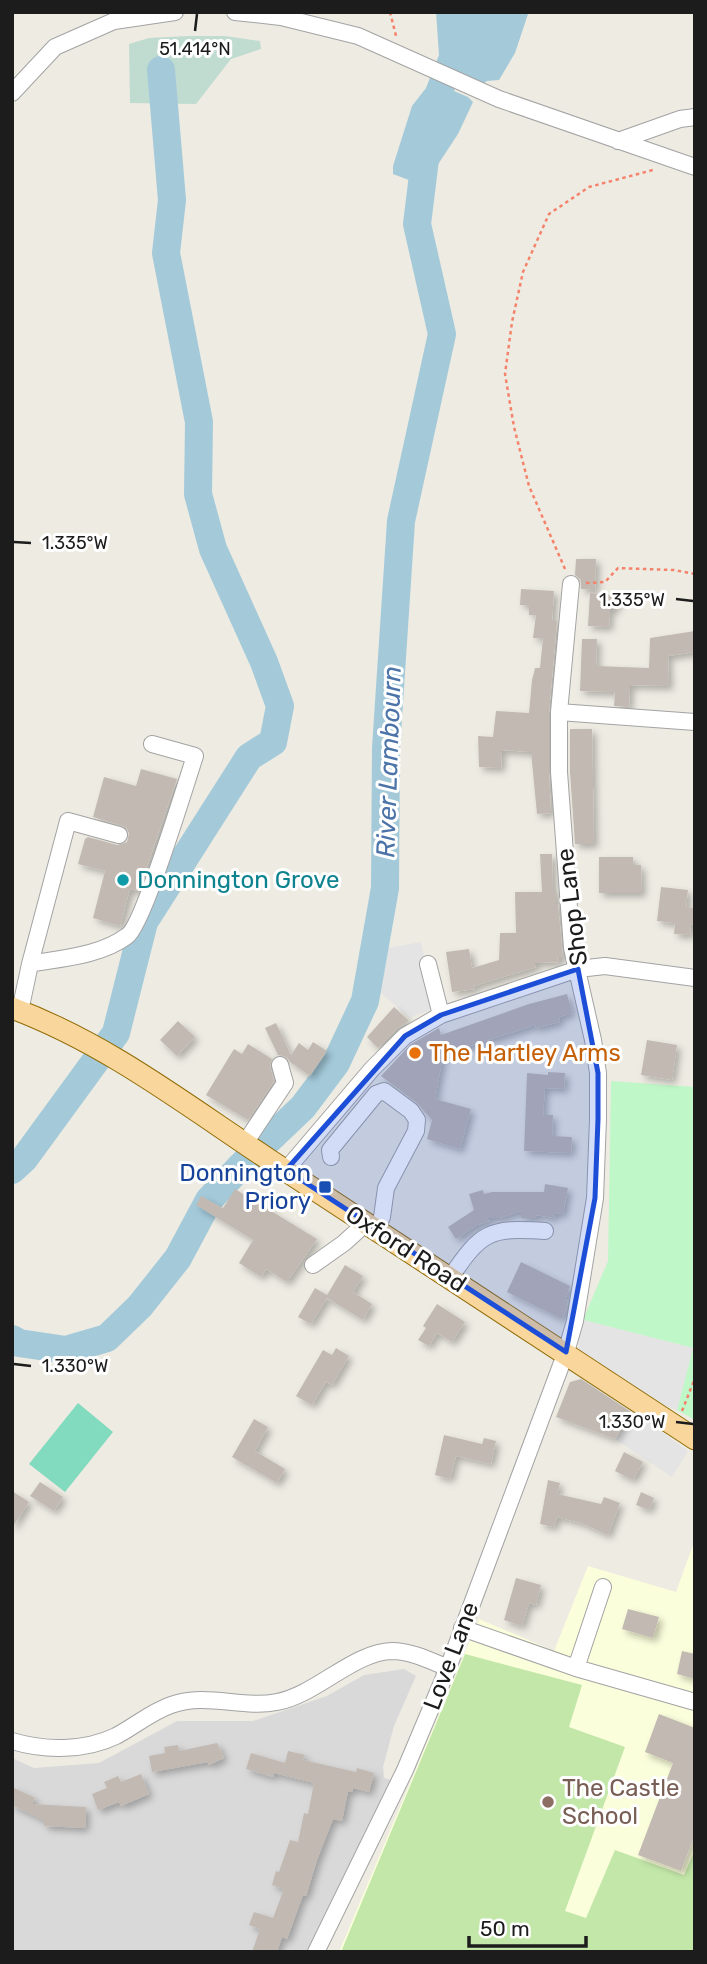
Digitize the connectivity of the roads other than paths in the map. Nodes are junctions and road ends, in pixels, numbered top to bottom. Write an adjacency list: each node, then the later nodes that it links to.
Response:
1 (175, 12): 3 (street)
2 (235, 12): 5 (street)
3 (12, 93)
4 (695, 117): 5 (street)
5 (618, 141): 6 (street)
6 (690, 162)
7 (571, 584): 8 (street, Shop Lane)
8 (559, 712): 9 (street); 14 (street, Shop Lane)
9 (695, 722)
10 (152, 744): 12 (street)
11 (119, 835): 12 (street)
12 (30, 964): 16 (street)
13 (428, 964): 17 (street)
14 (578, 969): 15 (street); 17 (street); 25 (street, Shop Lane)
15 (695, 978)
16 (16, 1009): 19 (main road, Oxford Road)
17 (441, 1015): 19 (street)
18 (280, 1065): 19 (street)
19 (262, 1155): 21 (main road, Oxford Road)
20 (331, 1157): 21 (street)
21 (371, 1226): 23 (street); 24 (main road, Oxford Road)
22 (545, 1231): 24 (street)
23 (313, 1265)
24 (450, 1278): 25 (main road, Oxford Road)
25 (566, 1352): 26 (main road, Oxford Road); 28 (street, Love Lane)
26 (695, 1439)
27 (603, 1587): 30 (street)
28 (463, 1628): 29 (street, Love Lane); 30 (street)
29 (448, 1668): 32 (street); 33 (street, Love Lane)
30 (576, 1668): 31 (street)
31 (695, 1702)
32 (12, 1741)
33 (316, 1952)

